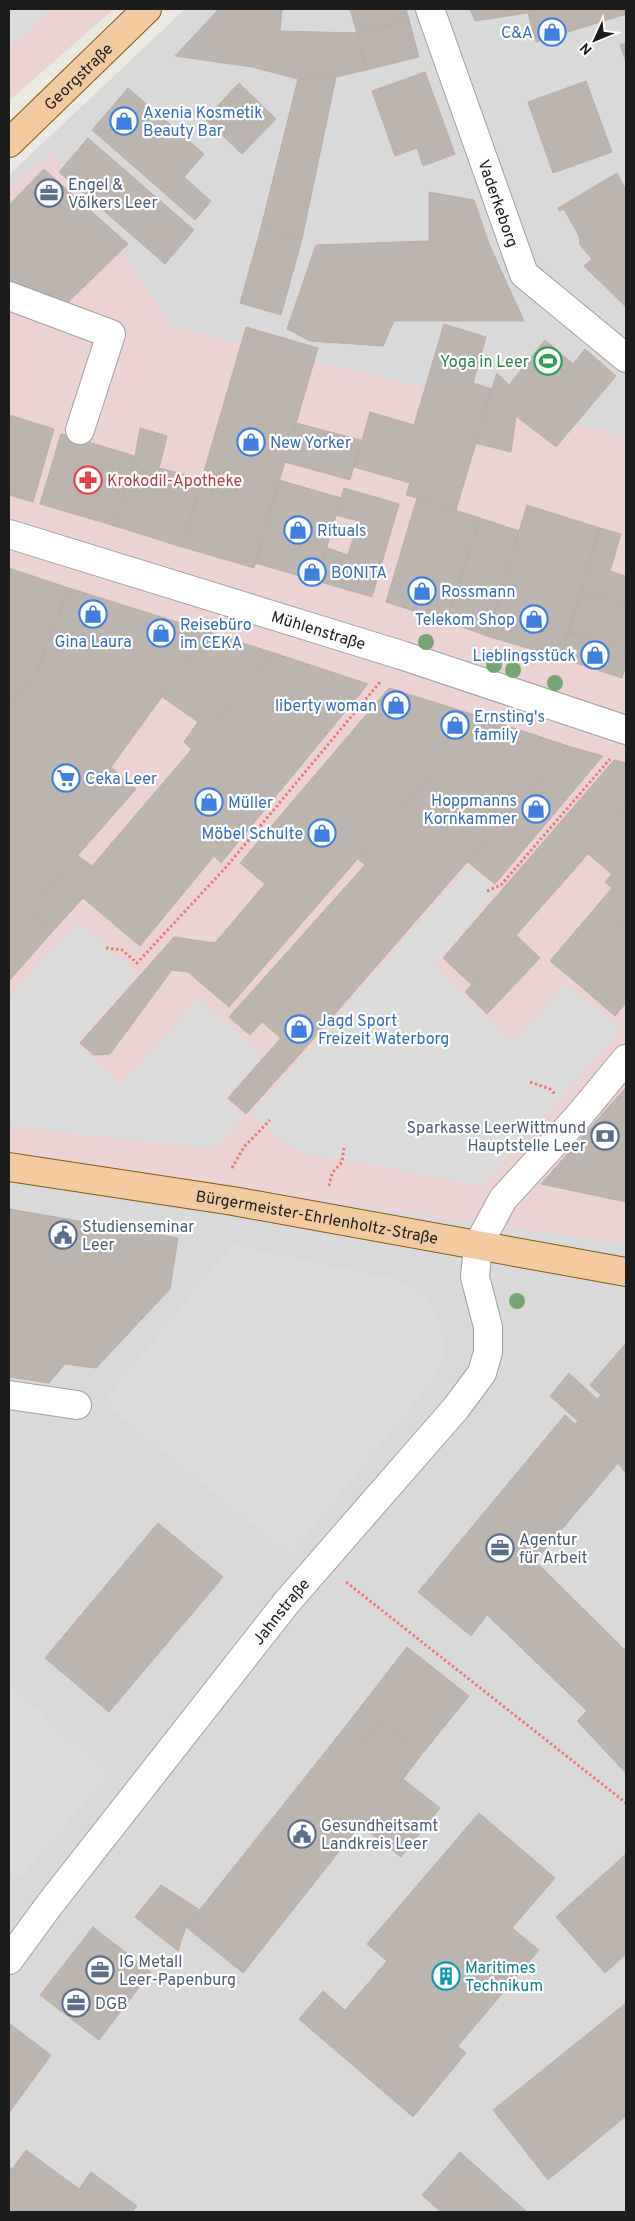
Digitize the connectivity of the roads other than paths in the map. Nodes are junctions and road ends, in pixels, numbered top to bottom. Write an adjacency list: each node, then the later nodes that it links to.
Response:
1 (147, 9): 3 (main road, Georgstraße)
2 (430, 9): 5 (street, Vaderkeborg)
3 (9, 143)
4 (9, 296): 6 (street)
5 (626, 358)
6 (80, 430)
7 (9, 534): 8 (street, Mühlenstraße)
8 (621, 741)
9 (626, 1059): 11 (street)
10 (9, 1167): 11 (main road, Bürgermeister-Ehrlenholtz-Straße)
11 (478, 1245): 12 (main road, Bürgermeister-Ehrlenholtz-Straße); 15 (street, Jahnstraße)
12 (626, 1272)
13 (9, 1395): 14 (street)
14 (77, 1405)
15 (9, 1960)

